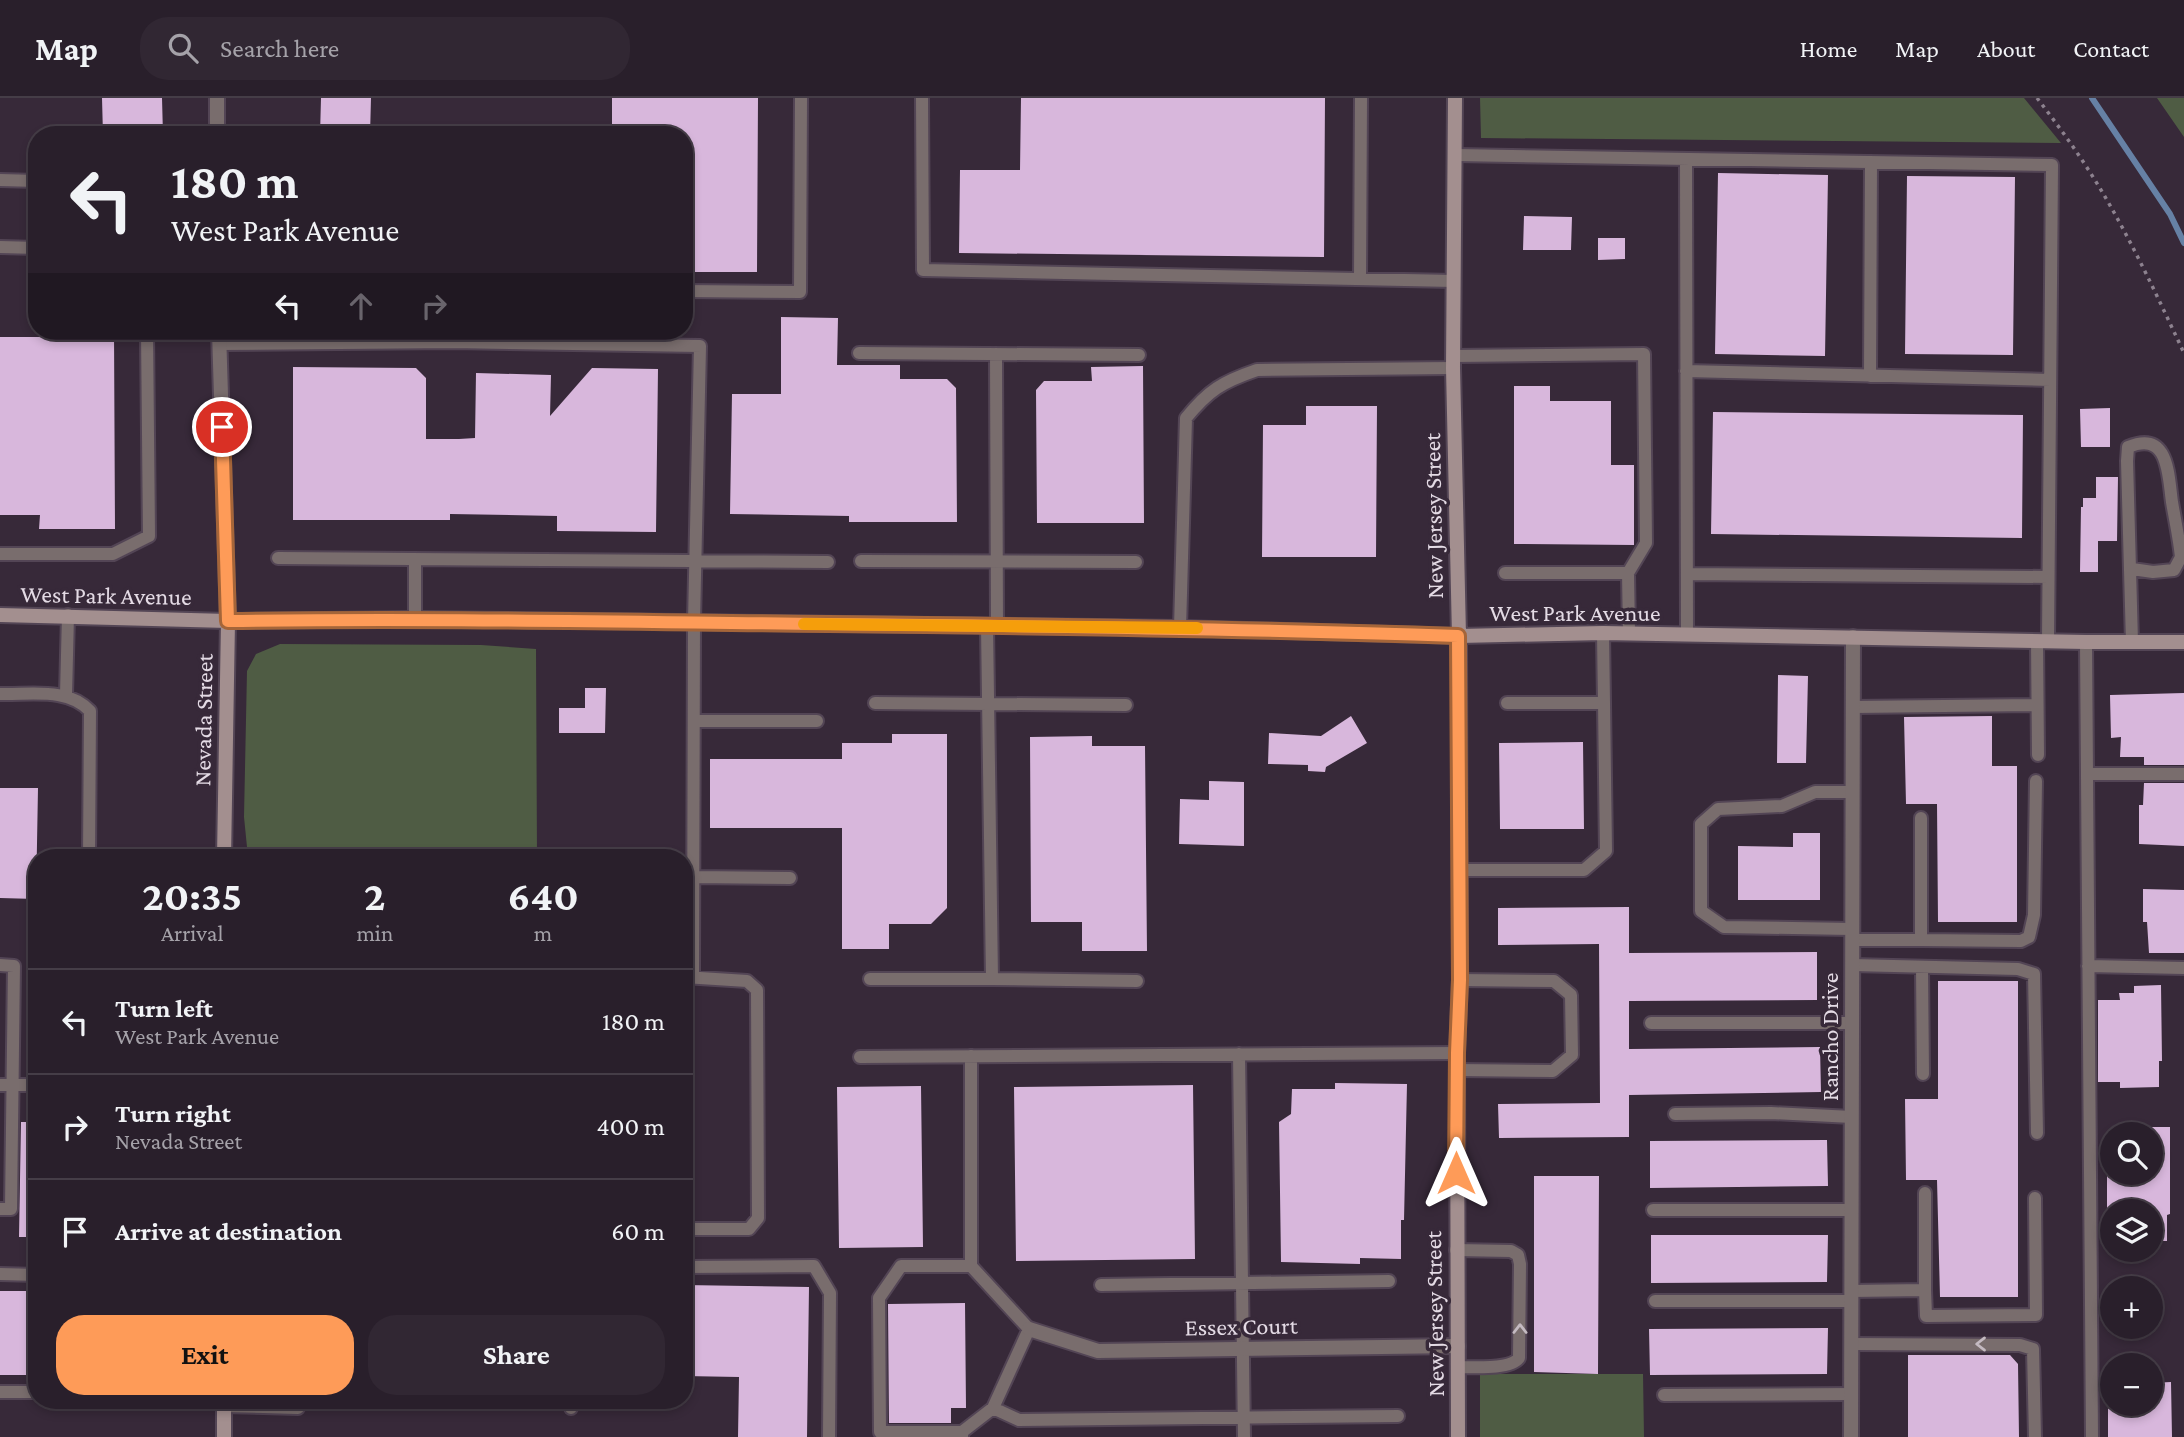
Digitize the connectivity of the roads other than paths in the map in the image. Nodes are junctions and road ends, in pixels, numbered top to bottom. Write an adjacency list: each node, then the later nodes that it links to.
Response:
1 (217, 98): 6 (street)
2 (802, 98): 16 (lane)
3 (922, 98): 14 (lane)
4 (1361, 98): 14 (lane)
5 (1455, 98): 7 (street, New Jersey Street)
6 (217, 126)
7 (1456, 155): 8 (lane); 15 (street, New Jersey Street)
8 (1686, 160): 9 (lane); 24 (lane)
9 (1871, 162): 25 (lane); 26 (lane)
10 (0, 180): 11 (lane)
11 (28, 181)
12 (0, 247): 13 (lane)
13 (28, 248)
14 (1360, 279): 15 (lane)
15 (1454, 281): 23 (street, New Jersey Street)
16 (693, 291)
17 (147, 340): 27 (lane)
18 (219, 340): 43 (street, Nevada Street)
19 (336, 340): 32 (lane)
20 (859, 353): 21 (lane)
21 (996, 354): 22 (lane); 31 (lane)
22 (1139, 355)
23 (1453, 362): 37 (lane); 46 (lane); 50 (street, New Jersey Street)
24 (1686, 371): 25 (lane); 38 (lane)
25 (1870, 376): 26 (lane)
26 (2050, 380): 39 (lane)
27 (0, 554)
28 (278, 558): 29 (lane)
29 (415, 559): 32 (lane); 42 (lane)
30 (861, 561): 31 (lane)
31 (997, 561): 34 (lane); 45 (lane)
32 (695, 562): 33 (lane); 44 (lane)
33 (828, 562)
34 (1136, 562)
35 (2132, 569): 35 (lane); 54 (lane)
36 (1505, 573): 37 (lane)
37 (1628, 573): 48 (lane)
38 (1687, 574): 39 (lane); 49 (lane)
39 (2048, 577): 52 (lane)
40 (0, 615): 41 (street, West Park Avenue)
41 (68, 615): 43 (street, West Park Avenue); 57 (lane)
42 (415, 619): 43 (street, West Park Avenue); 44 (street, West Park Avenue)
43 (228, 621): 74 (street, Nevada Street)
44 (694, 622): 45 (street, West Park Avenue); 65 (lane)
45 (992, 626): 46 (street, West Park Avenue); 61 (lane)
46 (1180, 628): 50 (street, West Park Avenue)
47 (1603, 633): 48 (street, West Park Avenue); 50 (street, West Park Avenue); 60 (lane)
48 (1629, 634): 49 (street, West Park Avenue)
49 (1687, 635): 51 (street, West Park Avenue)
50 (1458, 636): 75 (street, New Jersey Street)
51 (1853, 636): 52 (street, West Park Avenue); 64 (street, Rancho Drive)
52 (2042, 641): 53 (street, West Park Avenue); 63 (lane)
53 (2086, 642): 54 (street, West Park Avenue); 68 (lane)
54 (2132, 642): 55 (street, West Park Avenue)
55 (2184, 642)
56 (0, 694): 57 (lane)
57 (66, 695): 73 (lane)
58 (875, 702): 61 (lane)
59 (1507, 703): 60 (lane)
60 (1604, 703): 75 (lane)
61 (988, 705): 62 (lane); 87 (lane)
62 (1126, 705)
63 (2037, 705): 64 (lane); 67 (lane)
64 (1853, 707): 71 (street, Rancho Drive)
65 (695, 720): 66 (lane); 76 (lane)
66 (817, 720)
67 (2038, 755)
68 (2087, 774): 69 (lane); 82 (lane)
69 (2184, 774)
70 (2036, 781): 79 (lane)
71 (1853, 792): 78 (street, Rancho Drive); 78 (lane)
72 (1921, 818): 79 (lane)
73 (89, 849)
74 (224, 849)
75 (1458, 870): 88 (street, New Jersey Street)
76 (693, 877): 77 (lane)
77 (790, 878)
78 (1852, 934): 79 (lane); 81 (street, Rancho Drive)
79 (1921, 940)
80 (0, 965): 98 (lane)
81 (1852, 965): 83 (lane); 91 (street, Rancho Drive)
82 (2088, 966): 84 (lane); 140 (lane)
83 (1922, 967): 97 (lane); 102 (lane)
84 (2184, 968)
85 (693, 976): 108 (lane)
86 (870, 979): 87 (lane)
87 (992, 979): 89 (lane)
88 (1460, 980): 92 (street, New Jersey Street); 96 (lane)
89 (1137, 981)
90 (1651, 1023): 91 (lane)
91 (1852, 1023): 101 (street, Rancho Drive)
92 (1457, 1053): 93 (lane); 96 (street, New Jersey Street)
93 (1239, 1054): 94 (lane); 115 (lane)
94 (971, 1056): 95 (lane); 110 (lane)
95 (860, 1057)
96 (1457, 1070): 109 (street, New Jersey Street)
97 (1923, 1074)
98 (6, 1085): 99 (lane); 105 (lane)
99 (28, 1085)
100 (1675, 1114): 101 (lane)
101 (1852, 1117): 107 (street, Rancho Drive)
102 (2036, 1133)
103 (1925, 1193): 117 (lane)
104 (2035, 1198): 117 (lane)
105 (0, 1209)
106 (1653, 1210): 107 (lane)
107 (1851, 1210): 118 (street, Rancho Drive)
108 (693, 1229)
109 (1456, 1250): 122 (street, New Jersey Street); 124 (lane, one-way to 109)
110 (971, 1266): 120 (lane); 133 (lane)
111 (693, 1267): 135 (lane)
112 (0, 1274): 113 (lane)
113 (28, 1275)
114 (1389, 1281): 115 (lane)
115 (1242, 1282): 116 (lane); 123 (lane)
116 (1101, 1285)
117 (1925, 1290): 118 (lane)
118 (1851, 1296): 119 (lane); 121 (street, Rancho Drive)
119 (1655, 1301)
120 (1029, 1329): 123 (street, Essex Court); 129 (lane)
121 (1852, 1344): 127 (street, Rancho Drive); 139 (lane, one-way to 121)
122 (1458, 1346): 123 (street, Essex Court); 124 (street, New Jersey Street)
123 (1242, 1348): 132 (lane)
124 (1458, 1367): 137 (street, New Jersey Street)
125 (0, 1392): 126 (lane)
126 (28, 1392)
127 (1852, 1394): 128 (lane); 138 (street, Rancho Drive)
128 (1664, 1395)
129 (993, 1408): 132 (lane); 133 (lane)
130 (224, 1409): 134 (street)
131 (1398, 1416): 132 (lane)
132 (1244, 1417): 136 (lane)
133 (962, 1435)
134 (224, 1437)
135 (829, 1437)
136 (1244, 1437)
137 (1458, 1437)
138 (1852, 1437)
139 (2035, 1437)
140 (2092, 1437)

